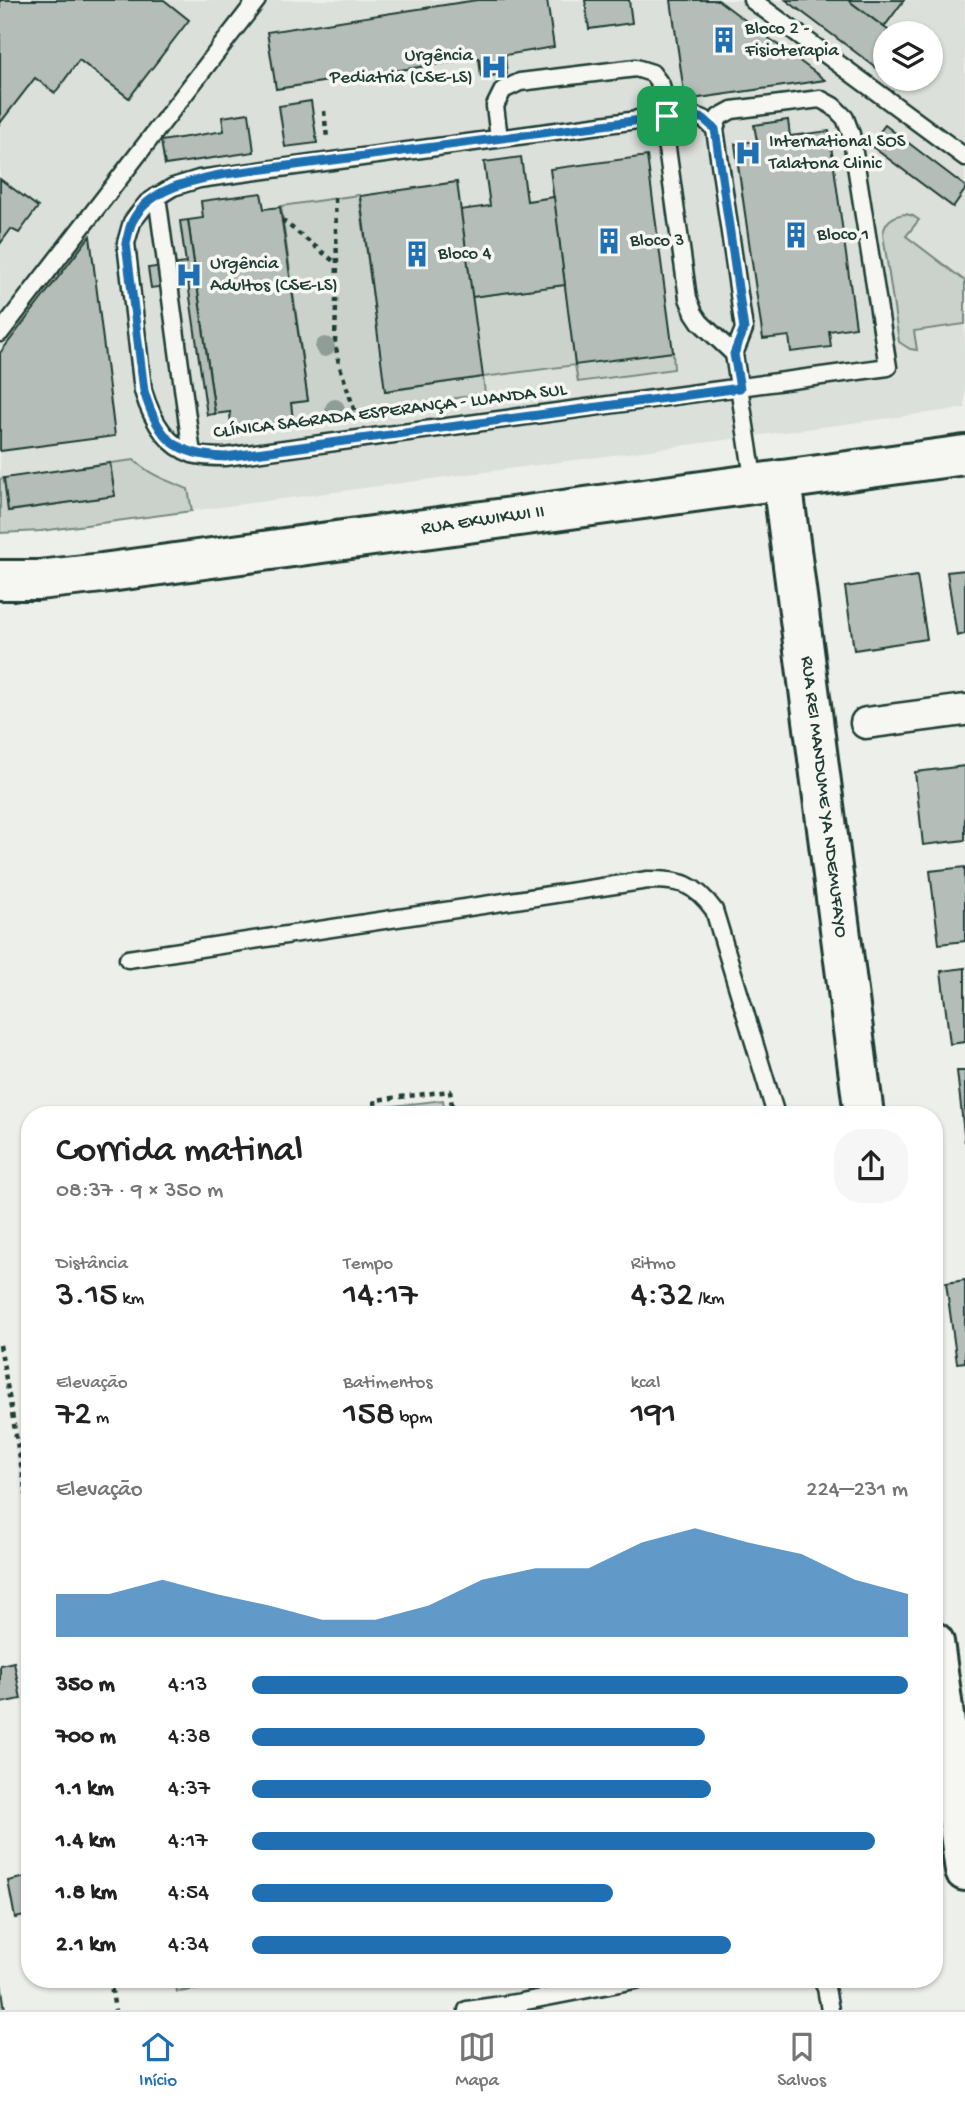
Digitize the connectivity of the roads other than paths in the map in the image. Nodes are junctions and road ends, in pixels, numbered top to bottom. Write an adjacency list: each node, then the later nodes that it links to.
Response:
1 (257, 0): 9 (lane)
2 (752, 0): 7 (lane)
3 (667, 116): 4 (lane, CLÍNICA SAGRADA ESPERANÇA - LUANDA SUL); 5 (lane, CLÍNICA SAGRADA ESPERANÇA - LUANDA SUL); 6 (lane)
4 (637, 120): 6 (lane, CLÍNICA SAGRADA ESPERANÇA - LUANDA SUL); 10 (lane)
5 (715, 129): 10 (lane); 11 (lane, CLÍNICA SAGRADA ESPERANÇA - LUANDA SUL)
6 (499, 138): 8 (lane, CLÍNICA SAGRADA ESPERANÇA - LUANDA SUL)
7 (965, 157)
8 (157, 196): 12 (lane); 12 (lane, CLÍNICA SAGRADA ESPERANÇA - LUANDA SUL)
9 (0, 333)
10 (734, 354): 11 (lane)
11 (740, 388): 12 (lane, CLÍNICA SAGRADA ESPERANÇA - LUANDA SUL); 14 (lane)
12 (192, 454)
13 (965, 455): 14 (street, RUA EKWIKWI II)
14 (768, 482): 15 (street, RUA EKWIKWI II); 20 (street, RUA REI MANDUME YA NDEMUFAYO)
15 (0, 580)
16 (965, 710): 17 (street)
17 (866, 723)
18 (128, 958): 19 (lane)
19 (773, 1106)
20 (863, 1106)
21 (943, 1708): 22 (street)
22 (965, 1871)
23 (594, 1988): 25 (lane)
24 (825, 1988): 26 (lane)
25 (467, 2010)
26 (830, 2010)

